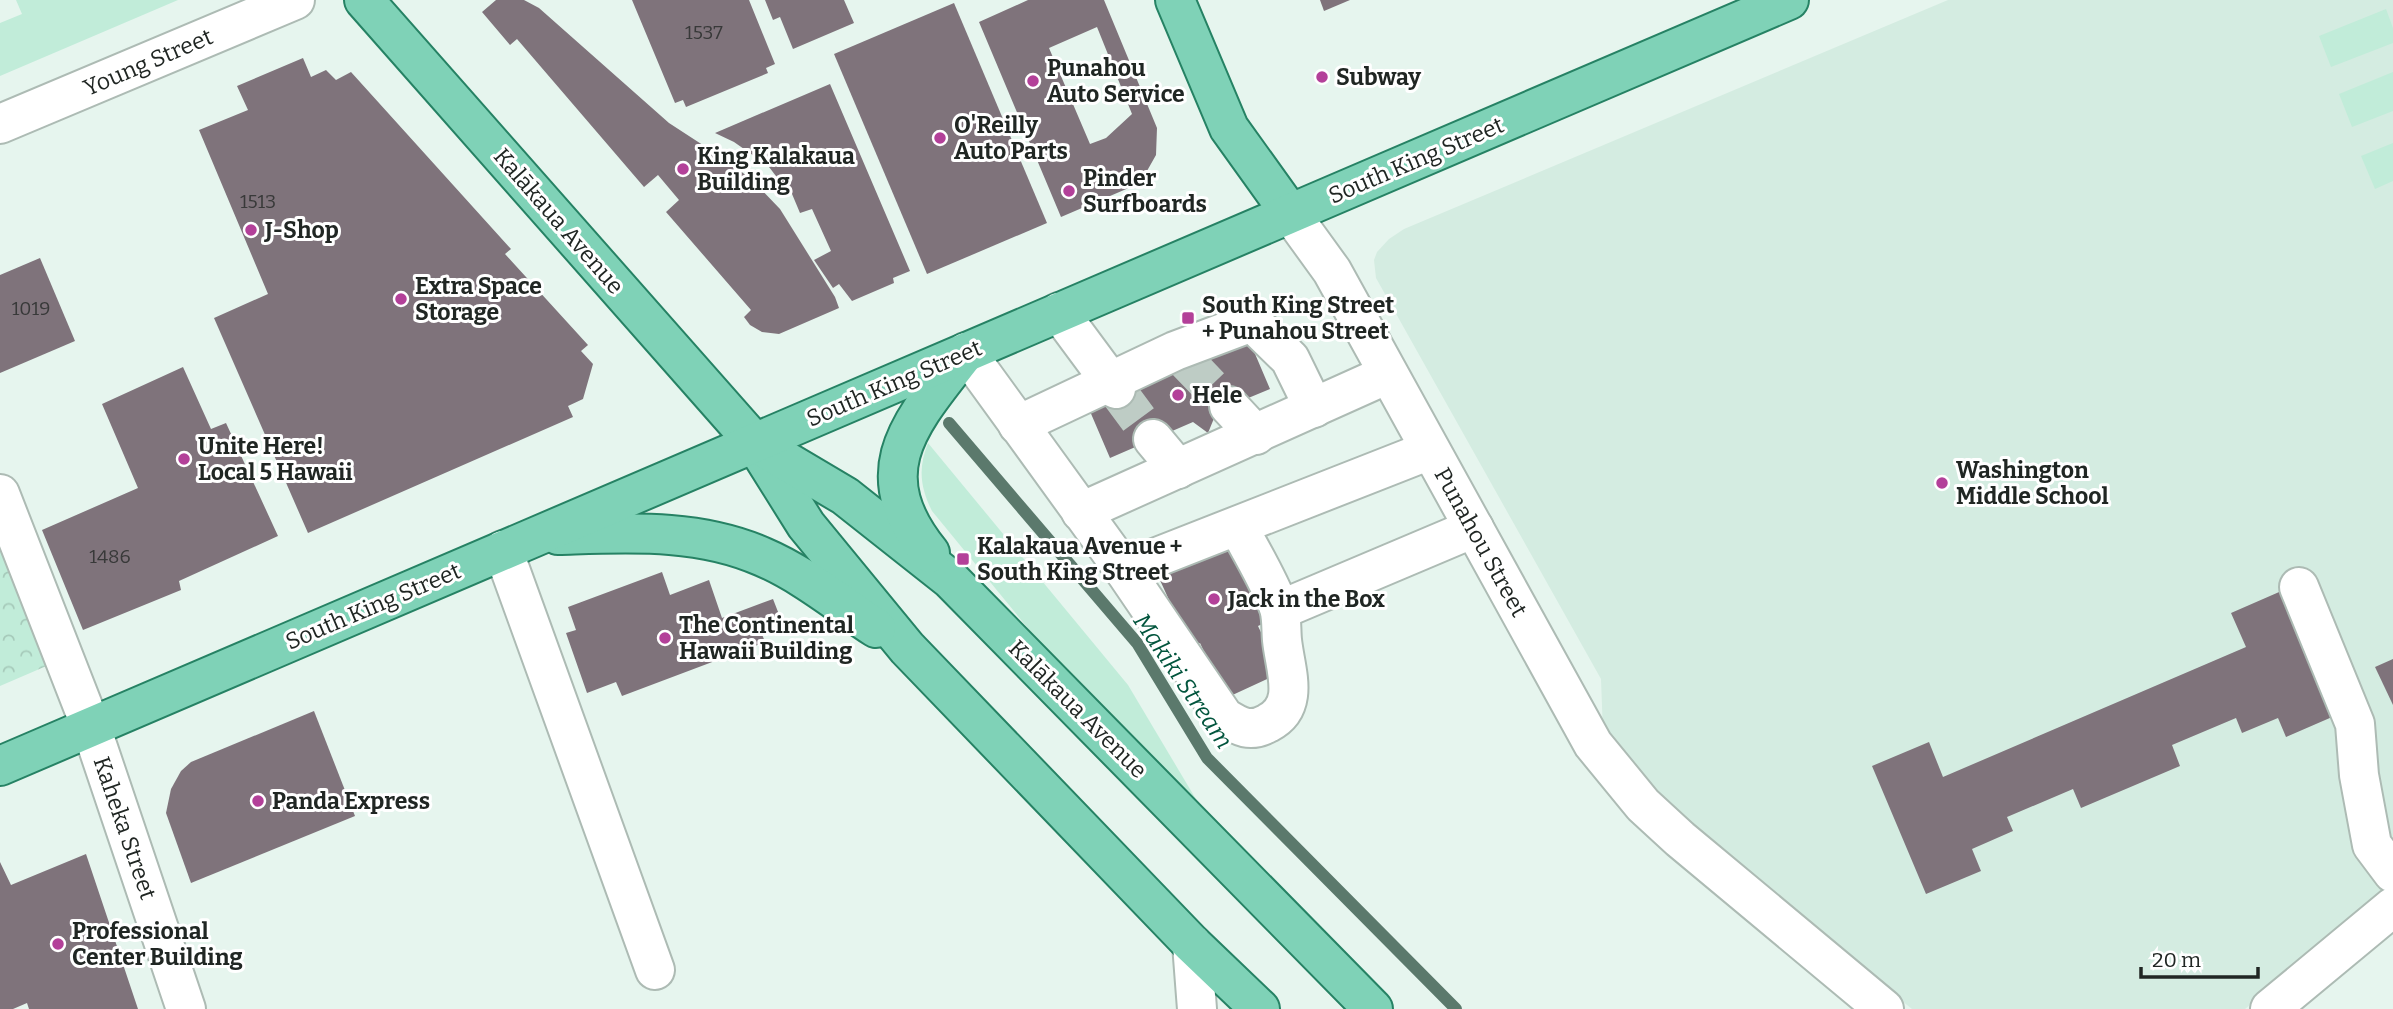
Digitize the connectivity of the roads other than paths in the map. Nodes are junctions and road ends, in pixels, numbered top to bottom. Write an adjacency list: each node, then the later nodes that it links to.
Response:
1 (295, 0): 5 (street, Young Street)
2 (364, 0): 16 (main road, Kalākaua Avenue)
3 (1175, 0): 6 (main road, Punahou Street)
4 (1789, 0): 6 (main road, South King Street)
5 (0, 124)
6 (1290, 213): 7 (main road, South King Street); 9 (street, Punahou Street)
7 (1059, 312): 8 (main road, South King Street); 10 (street)
8 (966, 352): 13 (street); 16 (main road, South King Street); 25 (main road)
9 (1388, 374): 12 (street); 17 (street, Punahou Street)
10 (1113, 385): 12 (street); 13 (street)
11 (1229, 406): 14 (street)
12 (1314, 408): 14 (street)
13 (1018, 425): 20 (street)
14 (1256, 435): 18 (street)
15 (1153, 439): 18 (street)
16 (754, 442): 23 (main road, South King Street); 25 (main road, Kalākaua Avenue); 28 (main road, Kalākaua Avenue)
17 (1430, 450): 21 (street); 22 (street, Punahou Street)
18 (1178, 469): 20 (street)
19 (0, 494): 29 (street, Kaheka Street)
20 (1081, 512): 24 (street)
21 (1238, 526): 24 (street); 27 (street)
22 (1474, 528): 27 (street); 39 (street, Punahou Street)
23 (520, 543): 28 (main road); 29 (main road, South King Street); 34 (street)
24 (1124, 570): 27 (street)
25 (950, 579): 38 (main road, Kalākaua Avenue)
26 (2299, 587): 31 (street)
27 (1280, 610)
28 (907, 648): 33 (main road, Kalākaua Avenue)
29 (91, 727): 30 (main road, South King Street); 35 (street, Kaheka Street)
30 (0, 766)
31 (2393, 873)
32 (2393, 907): 40 (street)
33 (1192, 944): 36 (street); 37 (main road, Kalākaua Avenue)
34 (655, 970)
35 (186, 1009)
36 (1197, 1009)
37 (1260, 1009)
38 (1373, 1009)
39 (1884, 1009)
40 (2270, 1009)

